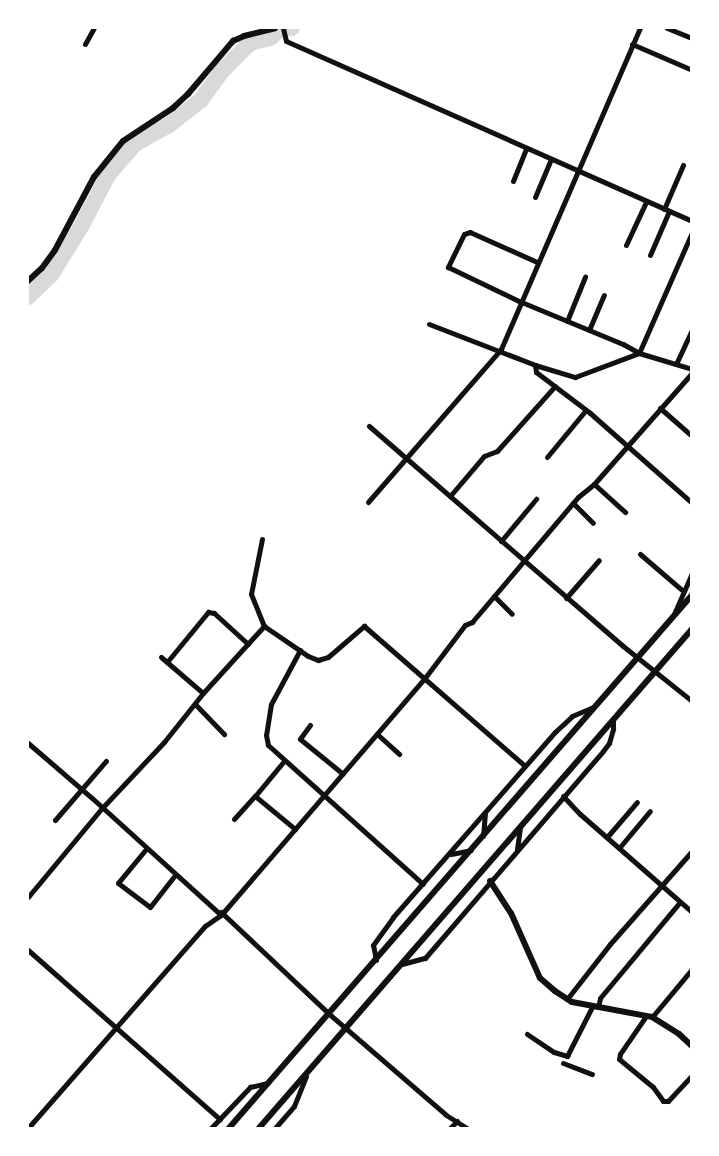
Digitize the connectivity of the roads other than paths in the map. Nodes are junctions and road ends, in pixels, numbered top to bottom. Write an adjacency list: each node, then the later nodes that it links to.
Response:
1 (94, 28): 7 (street)
2 (275, 28): 24 (street)
3 (283, 28): 10 (street)
4 (640, 28): 8 (street)
5 (667, 28): 6 (street)
6 (692, 38)
7 (85, 44)
8 (632, 44): 9 (street); 13 (street)
9 (692, 70)
10 (526, 148): 11 (street); 14 (street)
11 (551, 160): 13 (street); 15 (street)
12 (683, 165): 17 (street)
13 (578, 172): 16 (street); 22 (street)
14 (513, 181)
15 (535, 196)
16 (646, 202): 17 (street); 20 (street)
17 (666, 210): 18 (street); 21 (street)
18 (692, 221)
19 (692, 232): 32 (street)
20 (626, 245)
21 (650, 255)
22 (537, 262): 26 (street); 26 (street)
23 (585, 277): 27 (street)
24 (28, 281)
25 (604, 295): 30 (street)
26 (520, 301): 27 (street); 31 (street)
27 (566, 321): 30 (street)
28 (430, 324): 31 (street)
29 (692, 329): 34 (street)
30 (589, 330): 32 (street)
31 (500, 349): 33 (street); 43 (street)
32 (639, 353): 33 (street); 34 (street)
33 (534, 364): 36 (street)
34 (676, 364): 35 (street)
35 (692, 371): 37 (street)
36 (555, 386): 38 (street); 45 (street)
37 (660, 408): 40 (street); 41 (street)
38 (585, 411): 41 (street); 42 (street)
39 (369, 426): 43 (street)
40 (692, 436)
41 (626, 446): 44 (street); 48 (street)
42 (547, 457)
43 (408, 459): 45 (street); 47 (street)
44 (594, 484): 49 (street); 50 (street)
45 (450, 496): 53 (street)
46 (536, 499): 53 (street)
47 (368, 502)
48 (692, 502)
49 (572, 503): 51 (street); 56 (street)
50 (625, 512)
51 (593, 523)
52 (262, 539): 64 (street)
53 (501, 541): 56 (street)
54 (640, 554): 58 (street)
55 (599, 560): 61 (street)
56 (524, 561): 60 (street); 61 (street)
57 (692, 573): 58 (street)
58 (682, 590): 63 (street)
59 (692, 594): 63 (street)
60 (494, 596): 62 (street); 72 (street)
61 (566, 598): 69 (street)
62 (512, 614)
63 (674, 614): 69 (street)
64 (264, 626): 66 (street); 67 (street)
65 (692, 629): 71 (street)
66 (248, 644): 70 (street); 73 (street)
67 (300, 650): 72 (street); 84 (street)
68 (161, 657): 70 (street)
69 (638, 658): 71 (street); 76 (street)
70 (167, 662): 73 (street)
71 (656, 671): 74 (street); 77 (street)
72 (424, 679): 80 (street); 85 (street)
73 (203, 693): 75 (street)
74 (692, 701)
75 (195, 704): 79 (street); 92 (street)
76 (593, 707): 85 (street); 99 (street)
77 (613, 721): 90 (street); 97 (street)
78 (310, 725): 86 (street)
79 (224, 734)
80 (377, 734): 82 (street); 86 (street)
81 (28, 744): 87 (street)
82 (399, 754)
83 (106, 761): 87 (street)
84 (284, 761): 88 (street); 89 (street)
85 (525, 766): 94 (street)
86 (343, 774): 89 (street)
87 (82, 790): 92 (street); 96 (street)
88 (255, 796): 95 (street); 98 (street)
89 (324, 796): 98 (street); 109 (street)
90 (563, 796): 100 (street); 104 (street)
91 (637, 802): 100 (street)
92 (102, 808): 102 (street); 111 (street)
93 (650, 811): 101 (street)
94 (486, 812): 99 (street); 106 (street)
95 (234, 819)
96 (55, 820)
97 (520, 827): 104 (street); 117 (street)
98 (295, 829): 114 (street)
99 (483, 836): 103 (street)
100 (607, 837): 101 (street)
101 (619, 848): 110 (street)
102 (146, 849): 107 (street); 107 (street)
103 (471, 850): 106 (street); 116 (street)
104 (517, 850): 108 (street)
105 (692, 851): 110 (street)
106 (446, 857): 109 (street)
107 (175, 875): 114 (street)
108 (490, 881): 117 (street); 119 (street)
109 (423, 884): 116 (street)
110 (661, 885): 112 (street); 119 (street)
111 (28, 897)
112 (680, 902): 113 (street); 120 (street)
113 (692, 912)
114 (221, 914): 121 (street); 123 (street)
115 (28, 950): 123 (street)
116 (376, 960): 121 (street)
117 (402, 964): 124 (street)
118 (692, 970): 122 (street)
119 (567, 999): 120 (street)
120 (595, 1007): 122 (street); 127 (street)
121 (328, 1013): 124 (street); 133 (street)
122 (649, 1016): 126 (street); 132 (street)
123 (115, 1027): 134 (street); 136 (street)
124 (348, 1028): 131 (street); 135 (street)
125 (526, 1034): 127 (street)
126 (691, 1045)
127 (566, 1056): 128 (street)
128 (563, 1062): 129 (street); 130 (street)
129 (560, 1068)
130 (592, 1074)
131 (306, 1075): 139 (street); 140 (street)
132 (692, 1075)
133 (268, 1083): 134 (street); 138 (street)
134 (220, 1119): 137 (street)
135 (457, 1121): 141 (street); 142 (street)
136 (28, 1128)
137 (211, 1128)
138 (228, 1128)
139 (259, 1128)
140 (275, 1128)
141 (450, 1128)
142 (467, 1128)

